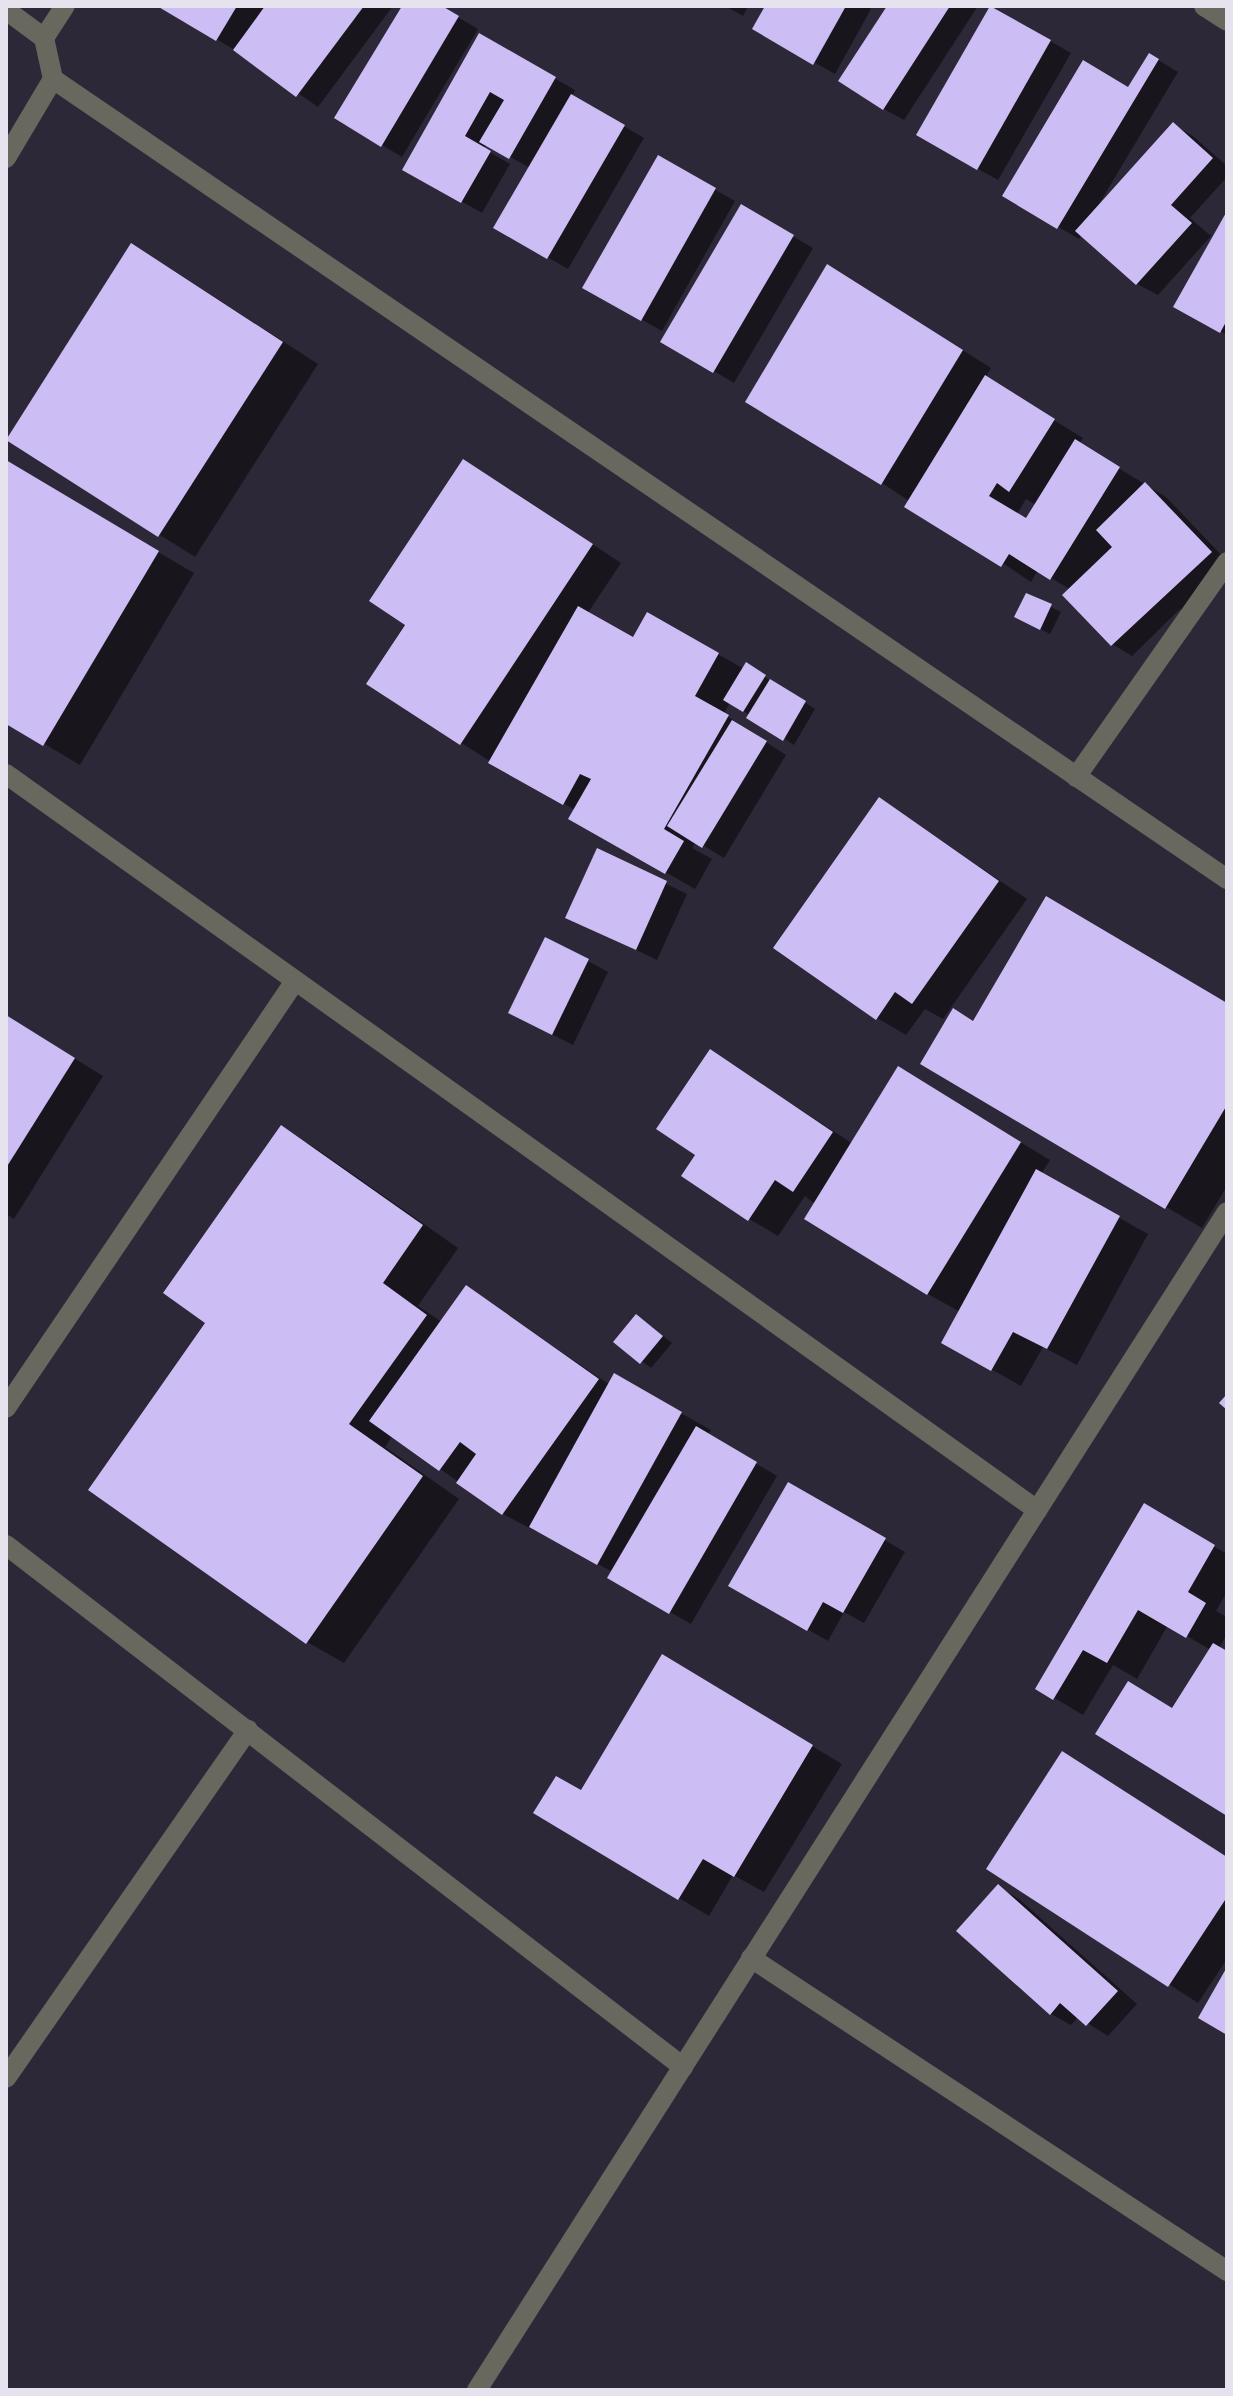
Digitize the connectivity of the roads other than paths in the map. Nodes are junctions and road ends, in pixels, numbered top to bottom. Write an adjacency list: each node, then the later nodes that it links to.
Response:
1 (65, 6): 5 (street)
2 (1204, 6): 4 (street)
3 (6, 10): 5 (street)
4 (1227, 21)
5 (44, 38): 6 (street)
6 (53, 79): 7 (street); 10 (street)
7 (6, 158)
8 (1227, 562): 10 (street)
9 (6, 774): 12 (street)
10 (1076, 777): 11 (street)
11 (1227, 879)
12 (295, 981): 14 (street); 15 (street)
13 (1227, 1212): 15 (street)
14 (6, 1408)
15 (1037, 1510): 18 (street)
16 (6, 1545): 17 (street)
17 (248, 1730): 19 (street); 20 (street)
18 (751, 1958): 19 (street); 21 (street)
19 (683, 2067): 22 (street)
20 (6, 2078)
21 (1227, 2271)
22 (477, 2390)

